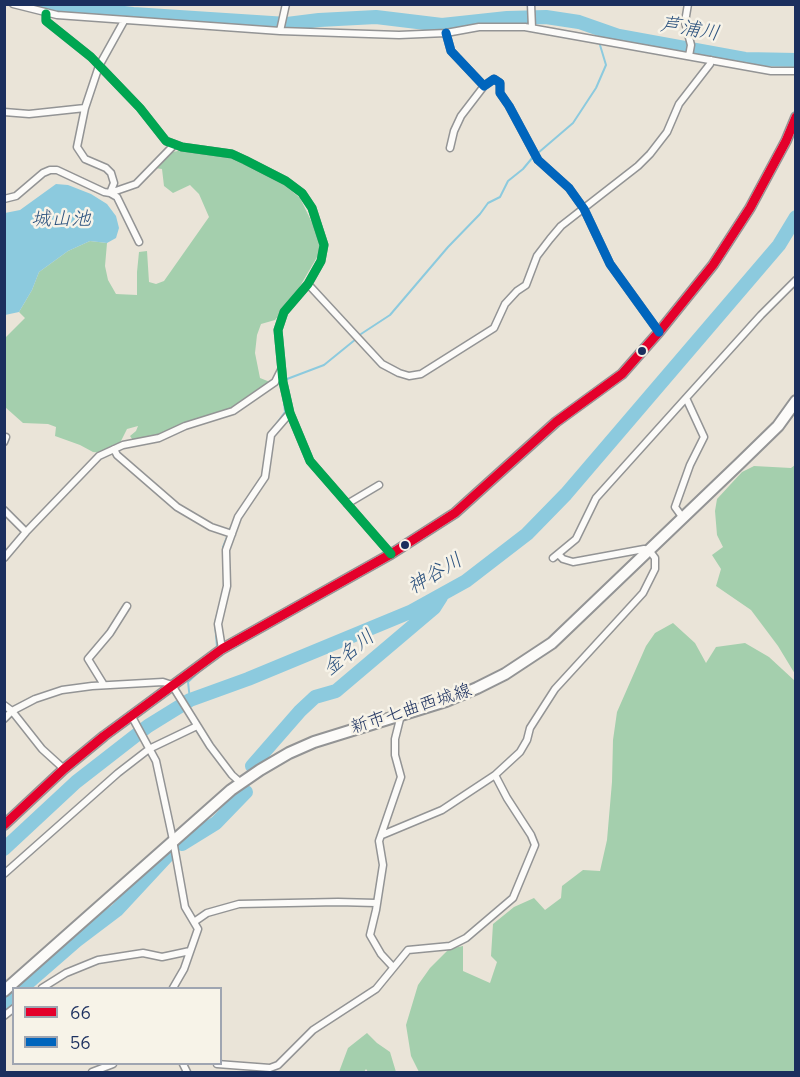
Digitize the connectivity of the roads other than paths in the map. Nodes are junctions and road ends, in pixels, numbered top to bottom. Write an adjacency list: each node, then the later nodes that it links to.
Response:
1 (13, 4): 5 (street)
2 (286, 4): 9 (street)
3 (531, 4): 8 (street)
4 (688, 4): 11 (street)
5 (30, 6): 6 (street)
6 (46, 14): 7 (street); 13 (street)
7 (124, 21): 9 (street); 13 (street)
8 (532, 21): 10 (street); 11 (street)
9 (281, 30): 10 (street)
10 (446, 33): 15 (street)
11 (691, 51): 12 (street)
12 (711, 60): 14 (street); 23 (street)
13 (99, 66): 16 (street); 19 (street)
14 (795, 71)
15 (484, 86): 20 (street); 23 (street)
16 (84, 108): 17 (street); 21 (street)
17 (4, 112)
18 (795, 117): 27 (street)
19 (174, 145): 21 (street); 26 (street)
20 (450, 148)
21 (110, 193): 22 (street); 24 (street)
22 (4, 199)
23 (584, 209): 26 (street); 27 (street)
24 (139, 242)
25 (795, 280): 29 (street)
26 (308, 284): 28 (street)
27 (659, 332): 40 (street)
28 (281, 369): 31 (street); 32 (street)
29 (686, 398): 36 (street); 39 (street)
30 (795, 400): 36 (main road, 新市七曲西城線)
31 (290, 413): 34 (street); 38 (street)
32 (114, 449): 37 (street); 38 (street)
33 (379, 486): 34 (street)
34 (347, 504): 40 (street)
35 (4, 510): 37 (street)
36 (684, 518): 39 (main road, 新市七曲西城線)
37 (26, 532): 41 (street)
38 (232, 534): 43 (street)
39 (649, 550): 48 (main road, 新市七曲西城線); 54 (street)
40 (391, 554): 43 (street)
41 (4, 558)
42 (127, 606): 44 (street)
43 (222, 649): 45 (street)
44 (104, 685): 45 (street); 47 (street)
45 (173, 687): 49 (street); 51 (street)
46 (4, 705): 47 (street)
47 (12, 711): 50 (street); 53 (street)
48 (402, 714): 55 (main road, 新市七曲西城線); 57 (street)
49 (132, 715): 52 (street); 53 (street)
50 (4, 719)
51 (197, 726): 52 (street); 55 (street)
52 (149, 749): 58 (street); 59 (street)
53 (64, 768): 56 (street)
54 (495, 775): 57 (street); 63 (street)
55 (241, 783): 58 (main road, 新市七曲西城線)
56 (4, 825)
57 (382, 835): 60 (street)
58 (174, 840): 61 (street); 66 (main road, 新市七曲西城線)
59 (4, 874)
60 (376, 903): 61 (street); 63 (street)
61 (194, 922): 62 (street)
62 (190, 951): 64 (street); 65 (street)
63 (393, 967): 67 (street)
64 (44, 987)
65 (174, 987)
66 (4, 991)
67 (222, 1064)
68 (110, 1065): 69 (street)
69 (92, 1072)

